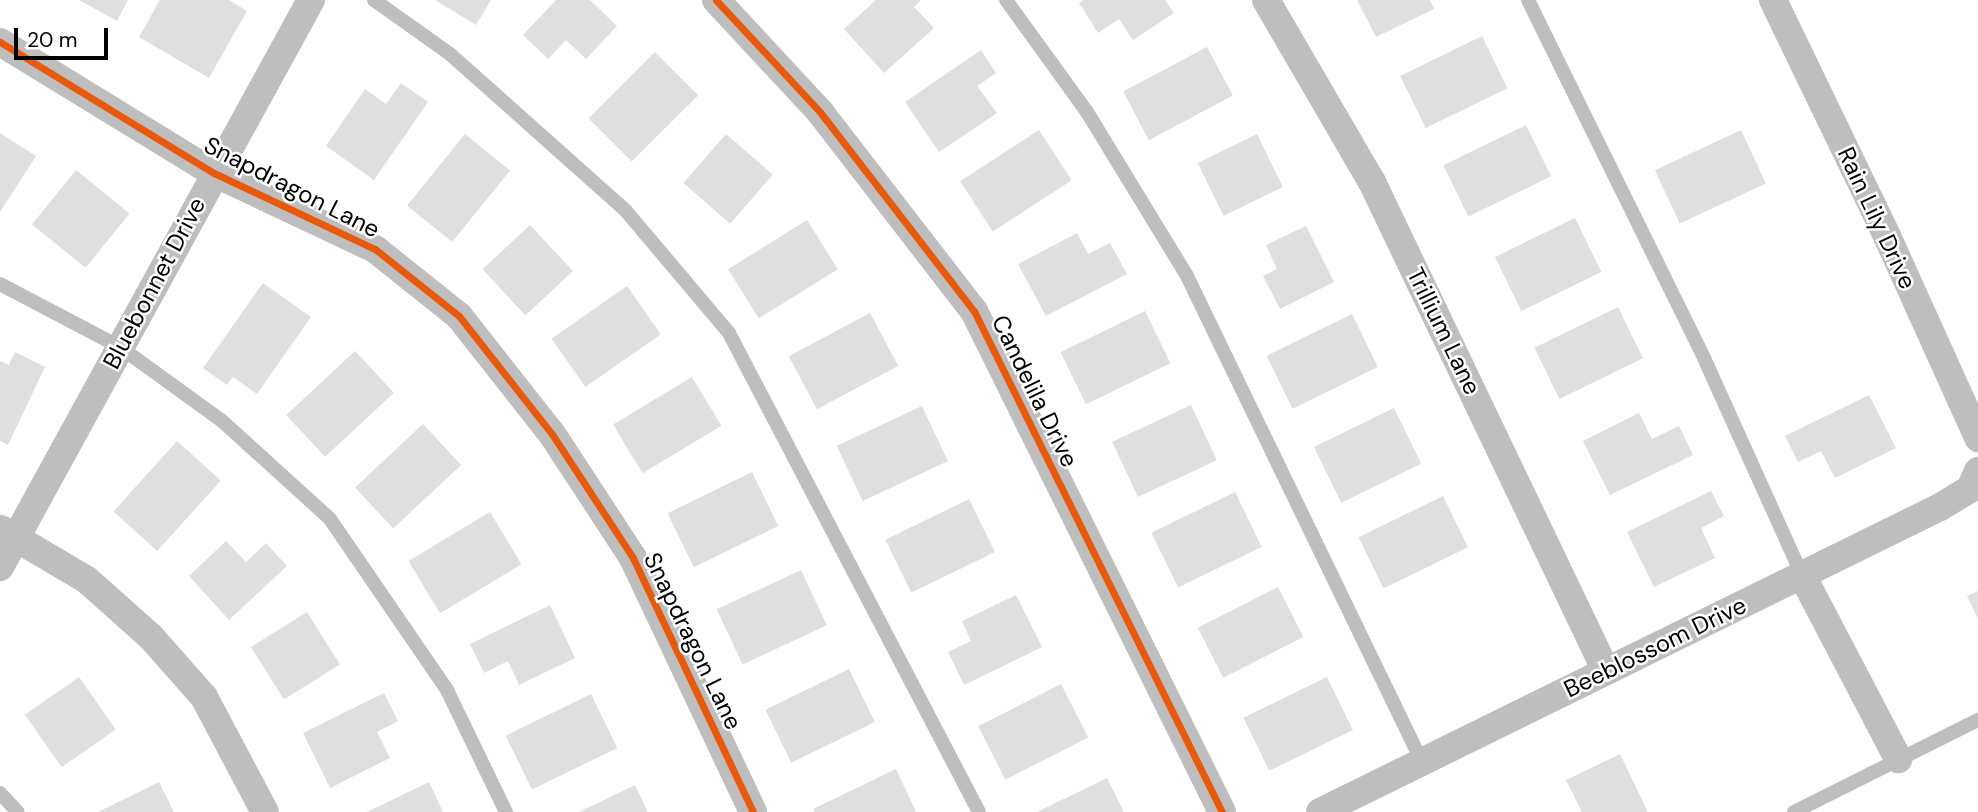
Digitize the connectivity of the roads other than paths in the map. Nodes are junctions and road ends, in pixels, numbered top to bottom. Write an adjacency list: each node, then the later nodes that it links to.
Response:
1 (311, 0): 9 (street, Bluebonnet Drive)
2 (374, 0): 26 (lane)
3 (716, 0): 27 (street, Candelila Drive)
4 (1006, 0): 20 (lane)
5 (1266, 0): 17 (street, Trillium Lane)
6 (1528, 0): 16 (lane)
7 (1773, 0): 12 (street, Rain Lily Drive)
8 (0, 42): 9 (street, Snapdragon Lane)
9 (214, 173): 11 (street, Bluebonnet Drive); 25 (street, Snapdragon Lane)
10 (0, 284): 11 (lane)
11 (120, 347): 14 (street, Bluebonnet Drive); 24 (lane)
12 (1978, 438)
13 (1978, 471): 16 (street, Beeblossom Drive)
14 (8, 533): 15 (street, Bluebonnet Drive); 23 (street)
15 (0, 567)
16 (1802, 575): 17 (street, Beeblossom Drive); 19 (street)
17 (1606, 671): 20 (street, Beeblossom Drive)
18 (1978, 720): 19 (lane)
19 (1898, 759): 29 (lane)
20 (1422, 762): 28 (street, Beeblossom Drive)
21 (0, 793): 22 (lane)
22 (18, 812)
23 (265, 812)
24 (506, 812)
25 (753, 812)
26 (979, 812)
27 (1222, 812)
28 (1320, 812)
29 (1794, 812)

